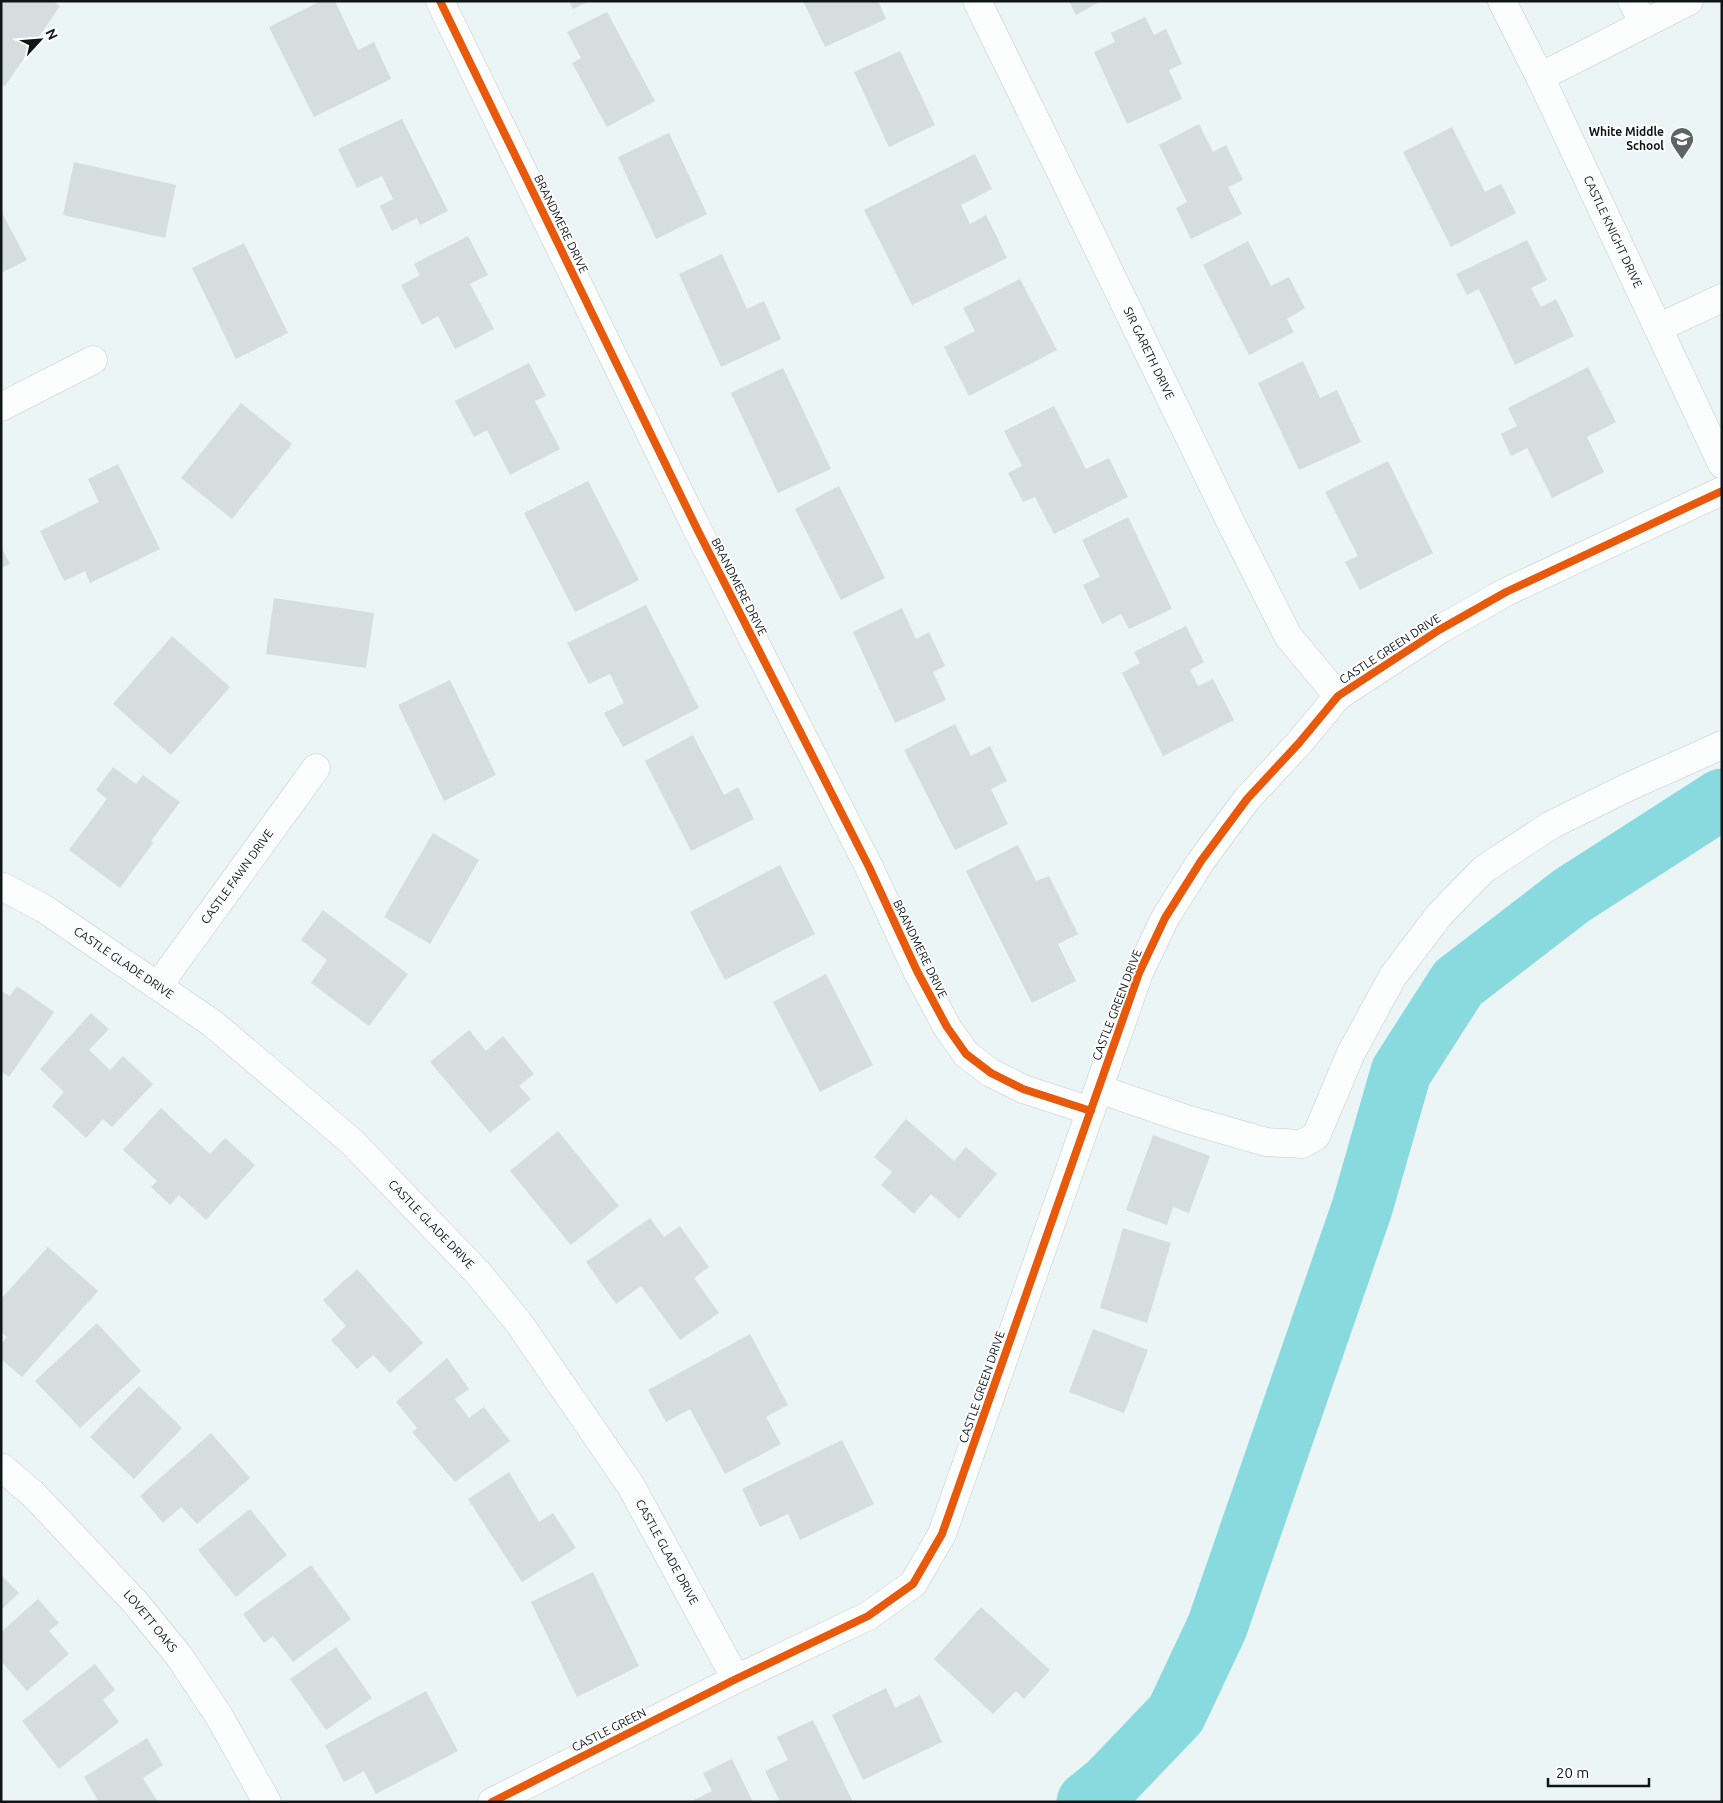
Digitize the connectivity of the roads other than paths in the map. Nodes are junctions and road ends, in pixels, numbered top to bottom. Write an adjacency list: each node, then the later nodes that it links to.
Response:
1 (440, 1): 18 (street, BRANDMERE DRIVE)
2 (977, 1): 13 (street, SIR GARETH DRIVE)
3 (1502, 1): 6 (street, CASTLE KNIGHT DRIVE)
4 (1689, 1): 5 (street)
5 (1638, 13): 6 (street)
6 (1540, 77): 8 (street, CASTLE KNIGHT DRIVE)
7 (1722, 298): 8 (street)
8 (1658, 328): 11 (street, CASTLE KNIGHT DRIVE)
9 (93, 360): 10 (street)
10 (1, 407)
11 (1722, 464)
12 (1722, 491): 13 (street, CASTLE GREEN DRIVE)
13 (1338, 696): 18 (street, CASTLE GREEN DRIVE)
14 (1722, 744): 18 (street, BRANDMERE DRIVE)
15 (316, 768): 17 (street, CASTLE FAWN DRIVE)
16 (1, 886): 17 (street, CASTLE GLADE DRIVE)
17 (158, 986): 20 (street, CASTLE GLADE DRIVE)
18 (1095, 1100): 20 (street, CASTLE GREEN DRIVE)
19 (1, 1467): 21 (street, LOVETT OAKS)
20 (736, 1679): 22 (street, CASTLE GREEN)
21 (267, 1802)
22 (492, 1802)

